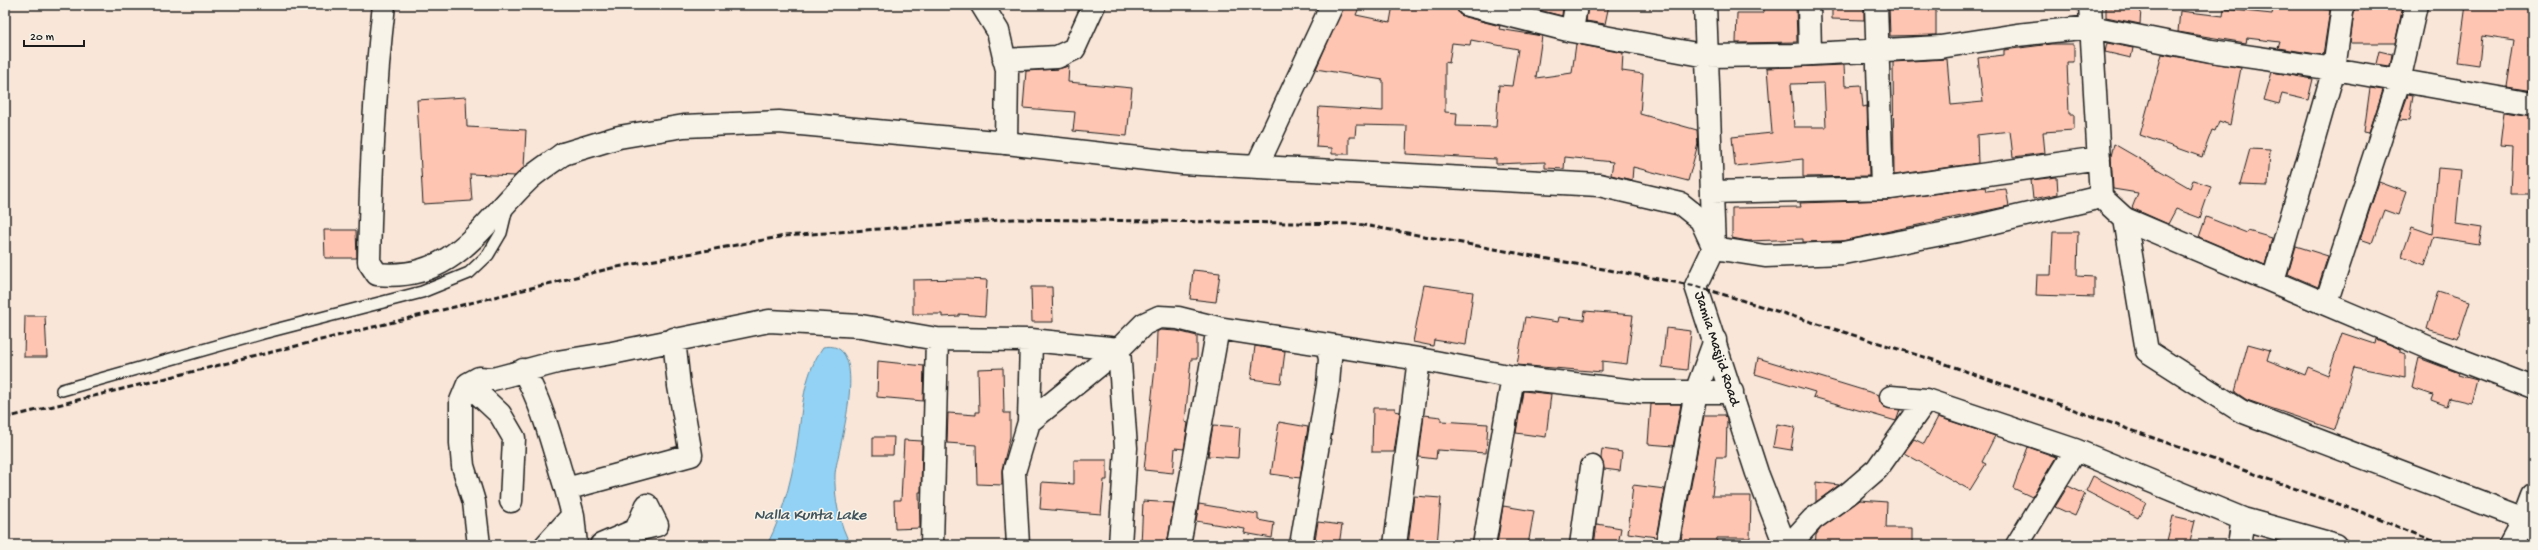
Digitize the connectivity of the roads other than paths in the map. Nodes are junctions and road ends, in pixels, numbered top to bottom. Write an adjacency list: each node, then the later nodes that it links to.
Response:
1 (384, 5): 28 (street)
2 (982, 5): 18 (street)
3 (1094, 5): 18 (street)
4 (1332, 5): 24 (street)
5 (1468, 5): 14 (street)
6 (1576, 5): 14 (street)
7 (1705, 5): 17 (street, Jamia Masjid Road)
8 (1809, 5): 16 (street)
9 (1876, 5): 15 (street)
10 (2090, 5): 13 (street)
11 (2343, 5): 19 (street)
12 (2416, 5): 20 (street)
13 (2091, 27): 15 (street); 19 (street); 23 (street)
14 (1572, 31): 17 (street)
15 (1876, 50): 16 (street); 25 (street)
16 (1810, 54): 17 (street)
17 (1707, 56): 26 (street, Jamia Masjid Road)
18 (1004, 60): 22 (street)
19 (2334, 69): 20 (street); 31 (street)
20 (2399, 81): 21 (street); 32 (street)
21 (2533, 104)
22 (1006, 143): 24 (street); 28 (street)
23 (2099, 158): 25 (street); 27 (street)
24 (1257, 166): 30 (street)
25 (1882, 188): 26 (street)
26 (1712, 192): 30 (street, Jamia Masjid Road)
27 (2101, 197): 29 (street); 30 (street)
28 (509, 200): 45 (lane)
29 (2125, 219): 31 (street); 58 (street)
30 (1714, 248): 37 (street, Jamia Masjid Road)
31 (2273, 281): 32 (street)
32 (2326, 303): 44 (street)
33 (1218, 328): 38 (street); 39 (street); 67 (street)
34 (674, 340): 35 (street); 41 (street); 53 (street)
35 (937, 340): 36 (street); 64 (street)
36 (1031, 340): 39 (street); 50 (street)
37 (1715, 340): 46 (street); 47 (street, Jamia Masjid Road)
38 (1327, 345): 40 (street); 68 (street)
39 (1119, 349): 50 (street); 66 (street)
40 (1419, 359): 42 (street); 69 (street)
41 (523, 370): 43 (street); 53 (street)
42 (1513, 377): 46 (street); 70 (street)
43 (468, 384): 55 (street); 60 (street)
44 (2533, 388)
45 (62, 390)
46 (1696, 392): 47 (street); 72 (street)
47 (1732, 392): 73 (street, Jamia Masjid Road)
48 (1891, 397): 49 (street)
49 (1926, 400): 51 (street); 74 (street)
50 (1029, 422): 65 (street)
51 (2075, 450): 57 (street); 75 (street)
52 (1592, 467): 71 (street)
53 (566, 489): 56 (street)
54 (2533, 495): 58 (street)
55 (510, 501)
56 (573, 515): 61 (street); 62 (street)
57 (2243, 519): 76 (street); 77 (street)
58 (2529, 520): 78 (street)
59 (636, 530): 63 (street)
60 (479, 545)
61 (546, 545)
62 (576, 545)
63 (601, 545)
64 (932, 545)
65 (1018, 545)
66 (1120, 545)
67 (1179, 545)
68 (1301, 545)
69 (1395, 545)
70 (1484, 545)
71 (1581, 545)
72 (1667, 545)
73 (1785, 545)
74 (1789, 545)
75 (2017, 545)
76 (2239, 545)
77 (2336, 545)
78 (2510, 545)

